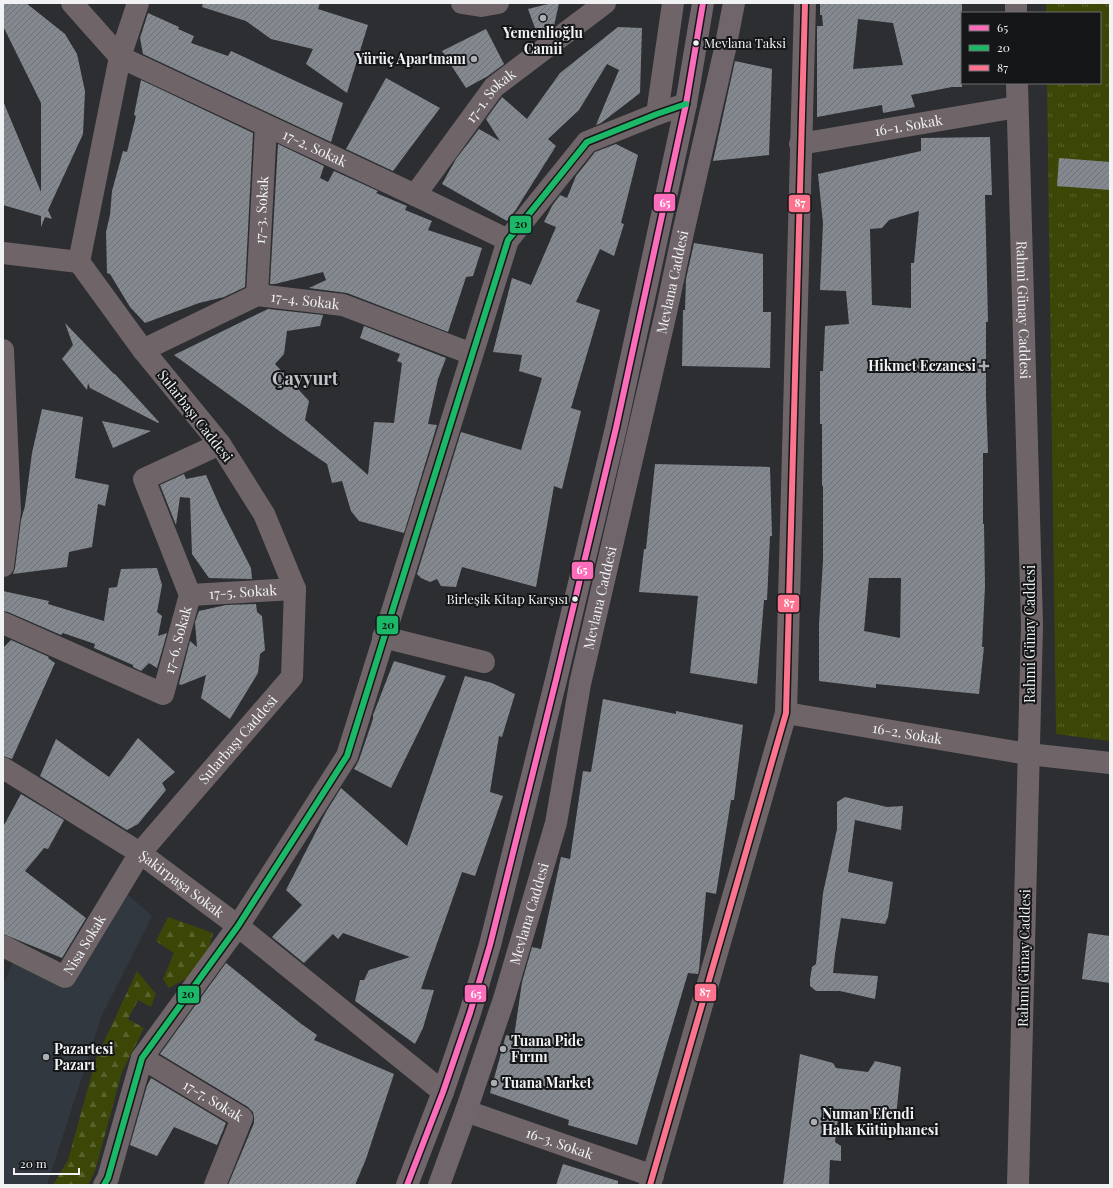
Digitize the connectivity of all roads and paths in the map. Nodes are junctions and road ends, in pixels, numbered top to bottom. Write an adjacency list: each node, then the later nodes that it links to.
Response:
1 (72, 3): 8 (street)
2 (138, 3): 8 (street)
3 (605, 3): 15 (street, 17-1. Sokak)
4 (673, 3): 12 (street)
5 (703, 3): 10 (main road, Mevlana Caddesi)
6 (734, 3): 39 (main road, Mevlana Caddesi)
7 (805, 3): 14 (street)
8 (120, 57): 13 (street, 17-2. Sokak); 18 (street)
9 (1016, 84): 11 (street, Rahmi Günay Caddesi)
10 (686, 104): 12 (street); 38 (main road, Mevlana Caddesi)
11 (1017, 107): 14 (street, 16-1. Sokak); 31 (street, Rahmi Günay Caddesi)
12 (657, 114): 16 (street)
13 (266, 126): 15 (street, 17-2. Sokak); 19 (street, 17-3. Sokak)
14 (800, 144): 30 (street)
15 (415, 195): 16 (street, 17-2. Sokak)
16 (508, 240): 22 (street)
17 (3, 253): 18 (street)
18 (79, 262): 21 (street, Sularbaşı Caddesi)
19 (257, 294): 21 (street, 17-4. Sokak); 22 (street, 17-4. Sokak)
20 (3, 350): 24 (street)
21 (143, 350): 23 (street, Sularbaşı Caddesi)
22 (472, 354): 28 (street)
23 (220, 444): 25 (street, Sularbaşı Caddesi); 26 (street, 17-6. Sokak)
24 (3, 566)
25 (295, 589): 26 (street, 17-5. Sokak); 34 (street, Sularbaşı Caddesi)
26 (190, 595): 27 (street, 17-6. Sokak)
27 (3, 623)
28 (383, 637): 29 (street); 35 (street)
29 (484, 662)
30 (786, 713): 31 (street, 16-2. Sokak); 40 (street)
31 (1028, 754): 32 (street, 16-2. Sokak); 45 (street, Rahmi Günay Caddesi)
32 (1110, 763)
33 (3, 769): 34 (street, Şakirpaşa Sokak)
34 (140, 853): 35 (street, Şakirpaşa Sokak); 36 (street, Nisa Sokak)
35 (238, 926): 37 (street); 38 (street, Şakirpaşa Sokak)
36 (3, 946)
37 (142, 1058): 41 (street); 42 (street, 17-7. Sokak)
38 (443, 1092): 43 (main road, Mevlana Caddesi)
39 (466, 1111): 40 (street, 16-3. Sokak); 44 (main road, Mevlana Caddesi)
40 (651, 1180)
41 (104, 1185)
42 (215, 1185)
43 (407, 1185)
44 (440, 1185)
45 (1018, 1185)

